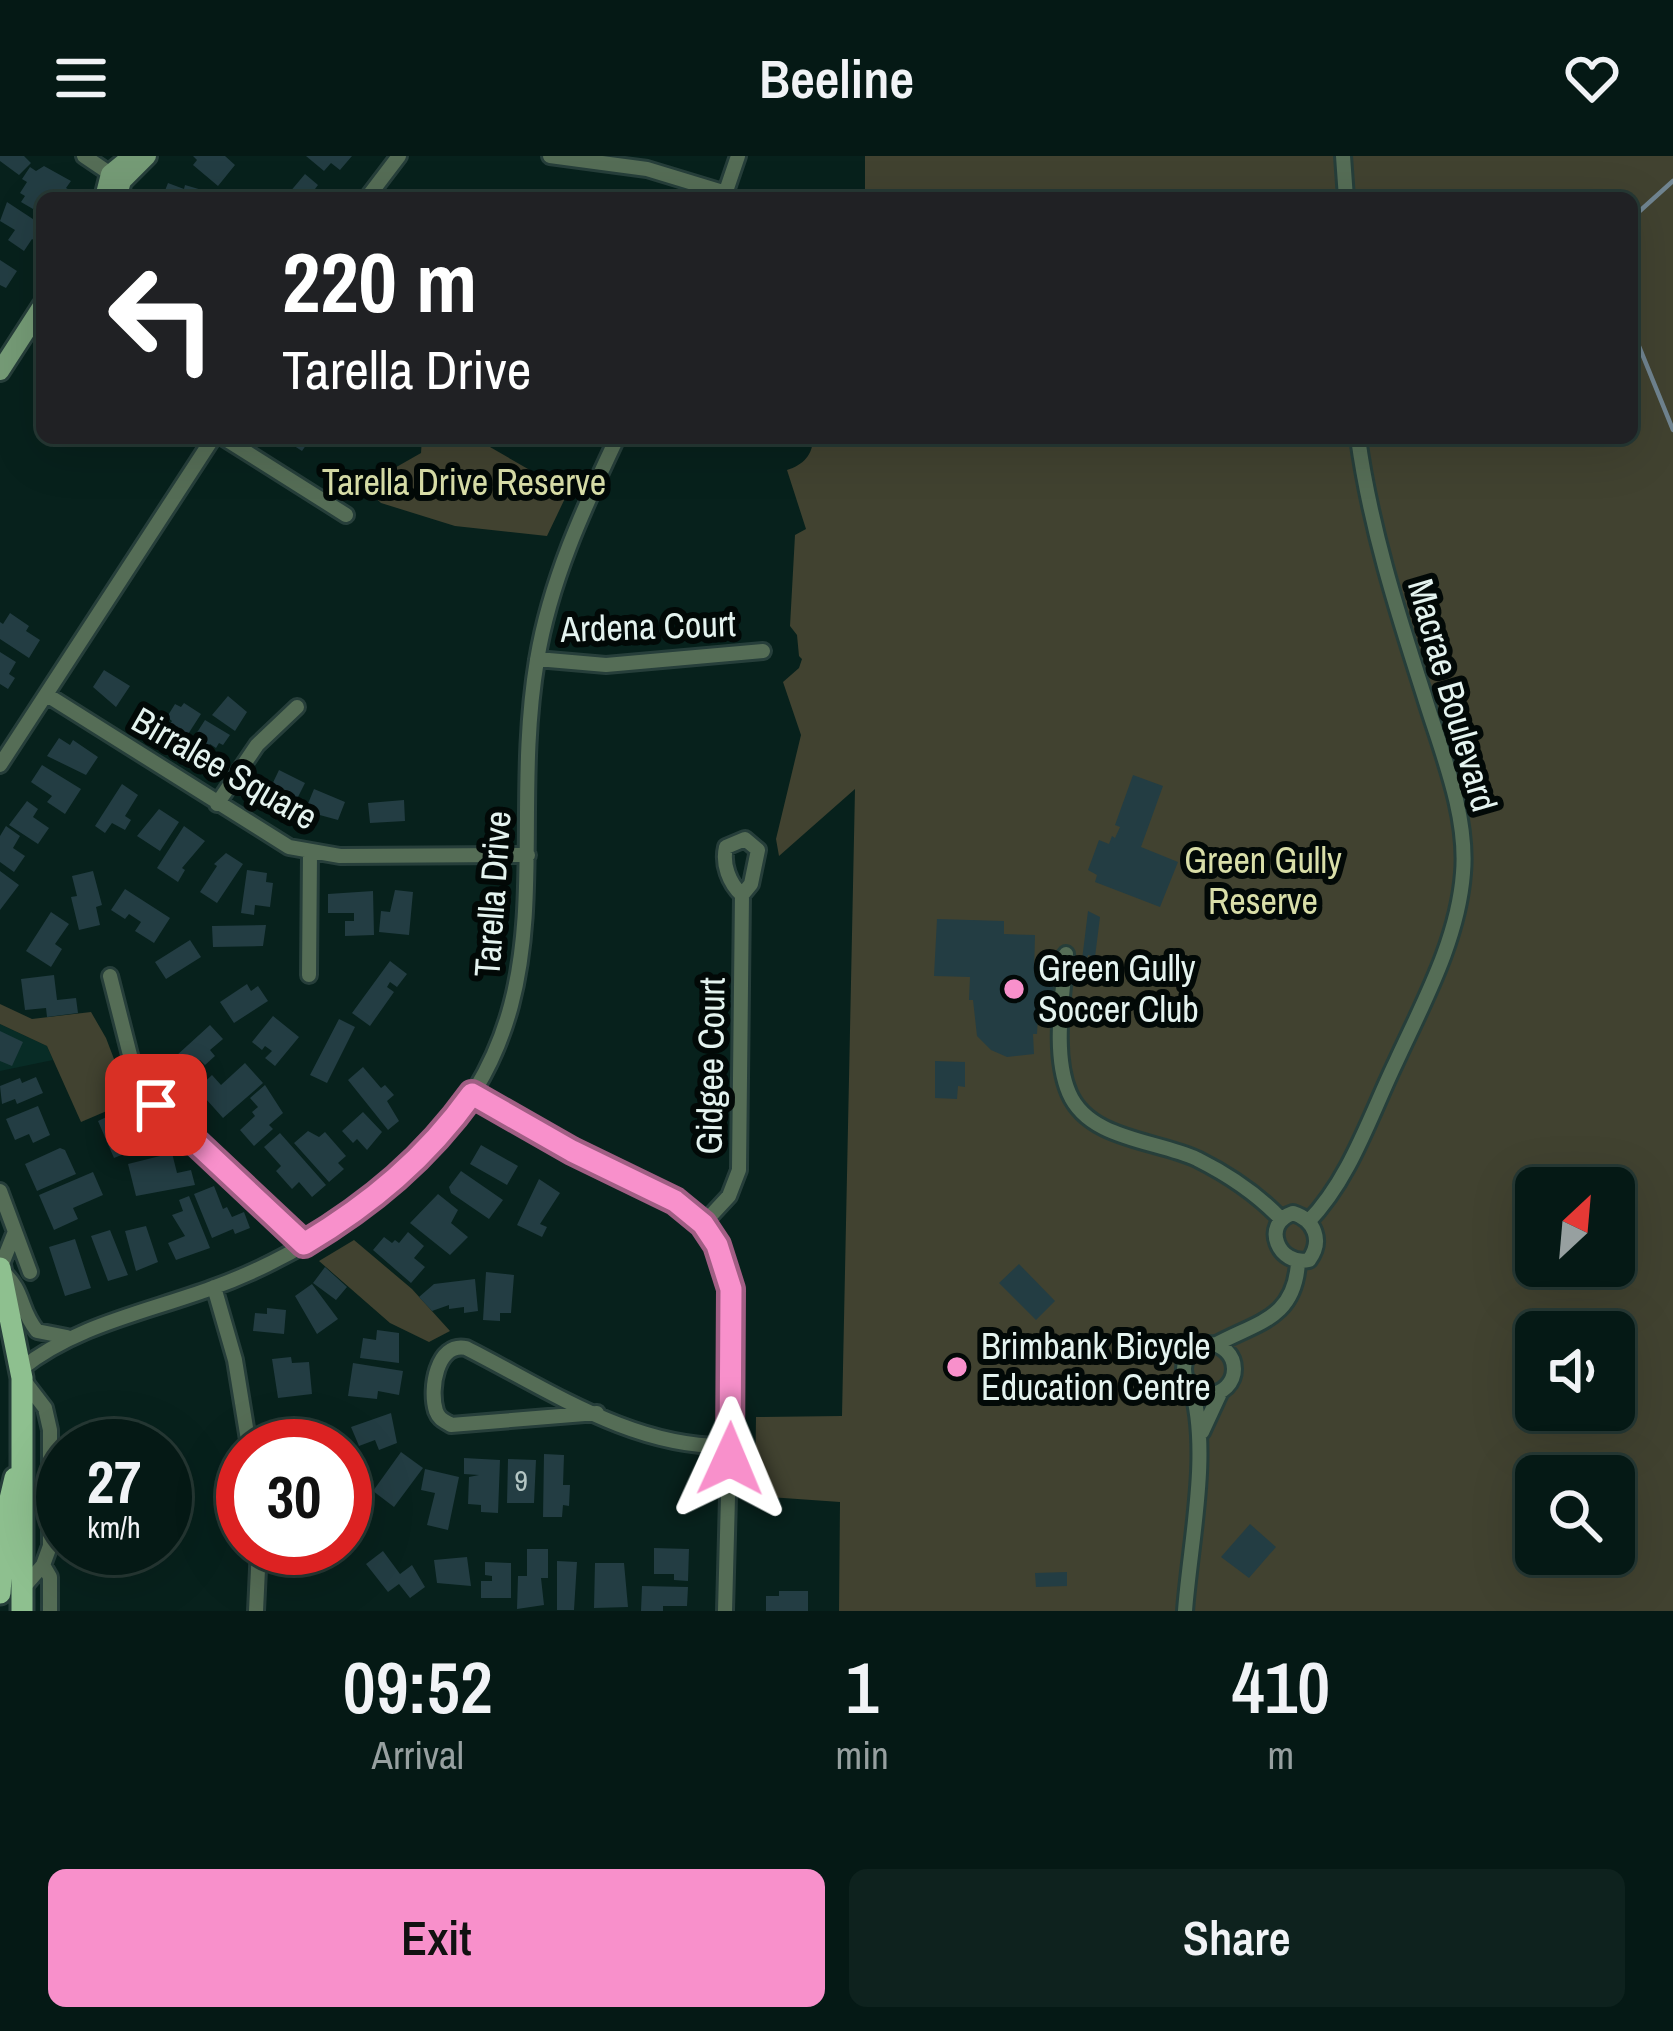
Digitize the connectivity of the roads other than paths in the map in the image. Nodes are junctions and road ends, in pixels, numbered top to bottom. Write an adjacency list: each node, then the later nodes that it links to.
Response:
1 (84, 156): 8 (street)
2 (132, 156): 8 (street)
3 (147, 156): 8 (street)
4 (399, 156): 9 (street)
5 (550, 156): 10 (street)
6 (738, 156): 11 (street)
7 (1343, 156): 12 (street)
8 (116, 184)
9 (372, 192)
10 (716, 192)
11 (726, 192)
12 (1346, 192)
13 (36, 315): 14 (street)
14 (0, 371)
15 (210, 444): 22 (street)
16 (234, 444): 19 (street)
17 (614, 444): 21 (street, Tarella Drive)
18 (1359, 444): 35 (street, Macrae Boulevard)
19 (346, 515)
20 (763, 651): 21 (street, Ardena Court)
21 (537, 659): 27 (street, Tarella Drive)
22 (47, 695): 24 (street); 25 (street, Birralee Square)
23 (297, 707): 25 (street)
24 (0, 765)
25 (217, 804): 26 (street, Birralee Square)
26 (310, 854): 27 (street, Birralee Square); 30 (street)
27 (528, 855): 32 (street, Tarella Drive)
28 (742, 895): 36 (street, Gidgee Court)
29 (1066, 954): 34 (street)
30 (309, 975)
31 (110, 976): 38 (street)
32 (472, 1094): 36 (street); 38 (street, Tarella Drive)
33 (0, 1191): 37 (street)
34 (1280, 1218): 35 (street); 39 (street)
35 (1308, 1222): 39 (street)
36 (703, 1224): 53 (street)
37 (14, 1234): 40 (street); 41 (street)
38 (304, 1244): 42 (street, Tarella Drive)
39 (1298, 1262): 43 (street)
40 (0, 1269): 44 (street); 47 (main road)
41 (30, 1272)
42 (214, 1287): 44 (street, Tarella Drive); 52 (street)
43 (1249, 1330): 45 (street); 46 (street)
44 (67, 1337): 47 (street, Tarella Drive)
45 (1215, 1345): 46 (street); 48 (street)
46 (1233, 1362): 49 (street)
47 (21, 1374): 51 (street); 58 (main road)
48 (1191, 1386): 49 (street); 54 (street)
49 (1220, 1391): 54 (street)
50 (597, 1413): 50 (street); 53 (street)
51 (50, 1419)
52 (245, 1419)
53 (730, 1446): 61 (street)
54 (1198, 1454): 62 (street)
55 (36, 1573): 58 (street)
56 (48, 1575): 59 (street)
57 (258, 1575): 60 (street)
58 (15, 1598)
59 (50, 1611)
60 (256, 1611)
61 (725, 1611)
62 (1186, 1611)

